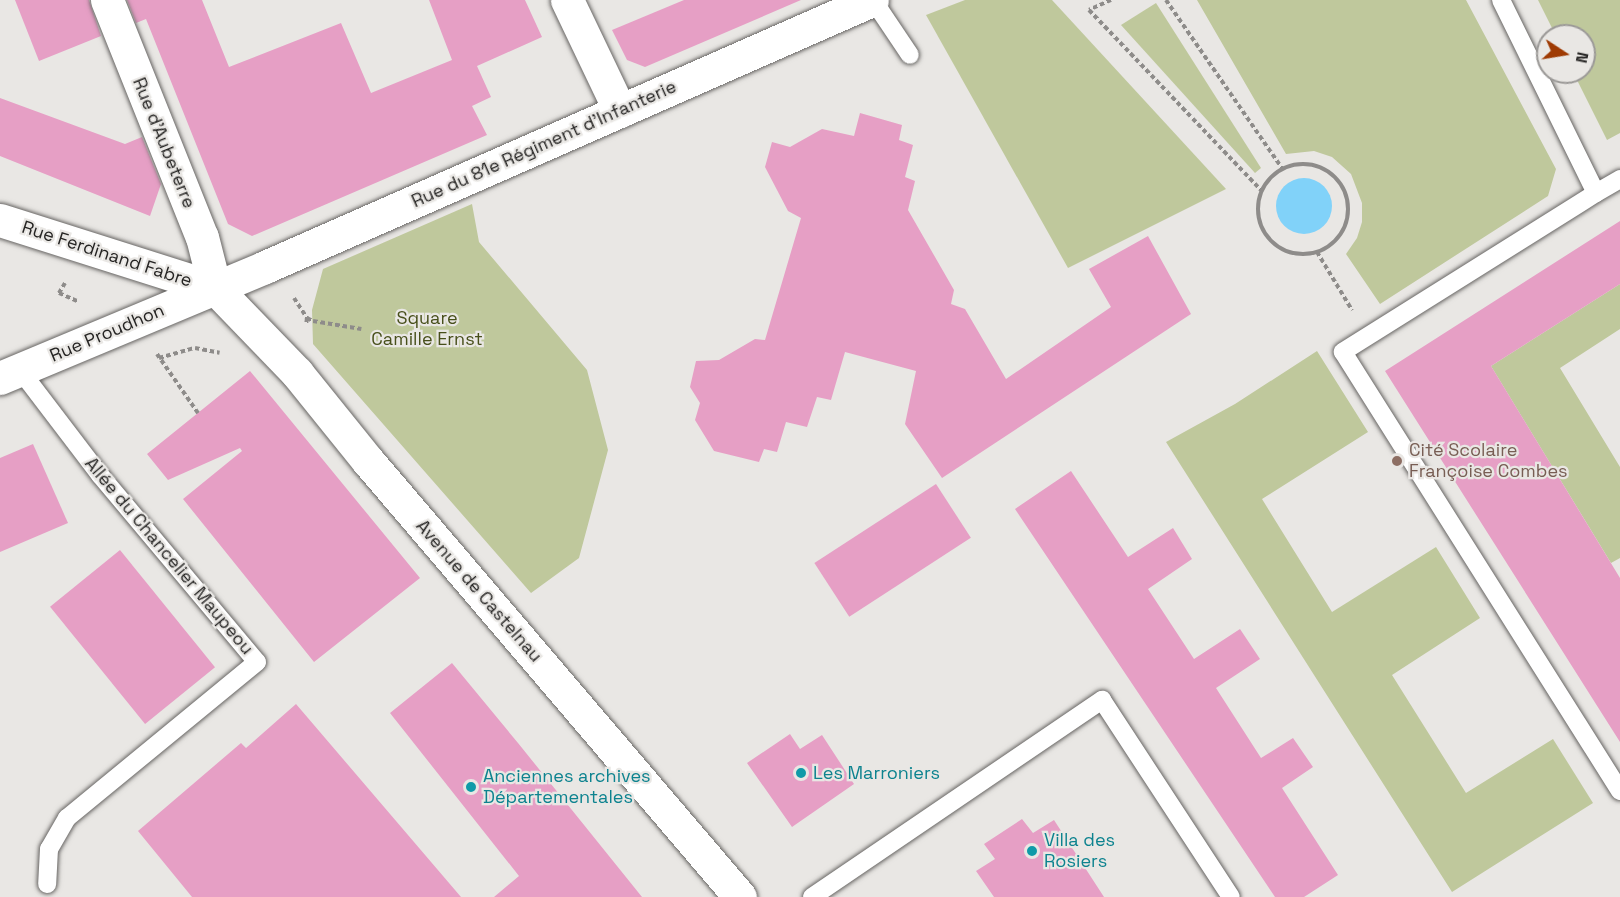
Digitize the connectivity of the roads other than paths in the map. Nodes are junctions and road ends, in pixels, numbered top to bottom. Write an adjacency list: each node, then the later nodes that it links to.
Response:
1 (107, 0): 10 (street, Rue d'Aubeterre)
2 (567, 0): 6 (street)
3 (872, 0): 5 (lane); 6 (street, Rue du 81e Régiment d'Infanterie)
4 (1501, 0): 8 (lane)
5 (910, 55)
6 (620, 111): 10 (street, Rue du 81e Régiment d'Infanterie)
7 (1620, 179): 8 (lane)
8 (1596, 194): 12 (lane)
9 (0, 220): 10 (street, Rue Ferdinand Fabre)
10 (215, 288): 11 (street, Rue Proudhon); 14 (street, Avenue de Castelnau)
11 (10, 374): 13 (lane, Allée du Chancelier Maupeou)
12 (1620, 791)
13 (47, 884)
14 (740, 897)
15 (812, 897): 16 (lane)
16 (1232, 897)

